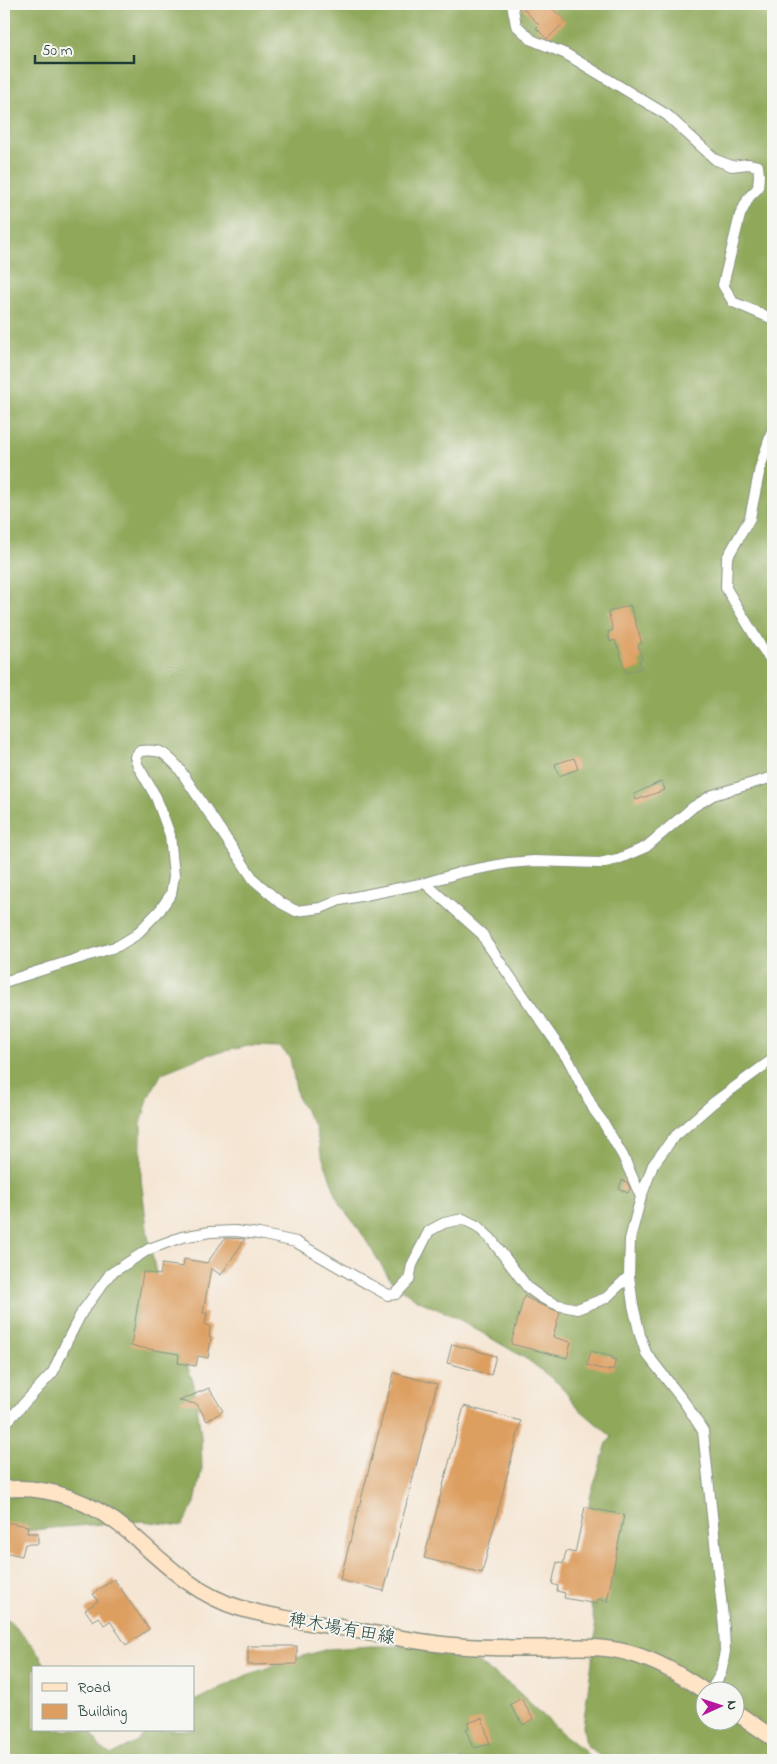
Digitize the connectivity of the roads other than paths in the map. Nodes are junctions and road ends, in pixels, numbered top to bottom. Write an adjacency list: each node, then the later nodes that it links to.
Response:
1 (512, 4): 2 (street)
2 (773, 319)
3 (773, 428): 4 (street)
4 (773, 663)
5 (773, 777): 6 (street)
6 (426, 883): 7 (street); 9 (street)
7 (4, 982)
8 (773, 1059): 9 (street)
9 (641, 1197): 10 (street)
10 (629, 1276): 11 (street); 13 (street)
11 (4, 1425)
12 (4, 1490): 14 (main road, 稗木場有田線)
13 (716, 1682)
14 (694, 1684)
15 (744, 1718): 16 (main road)
16 (773, 1738)

